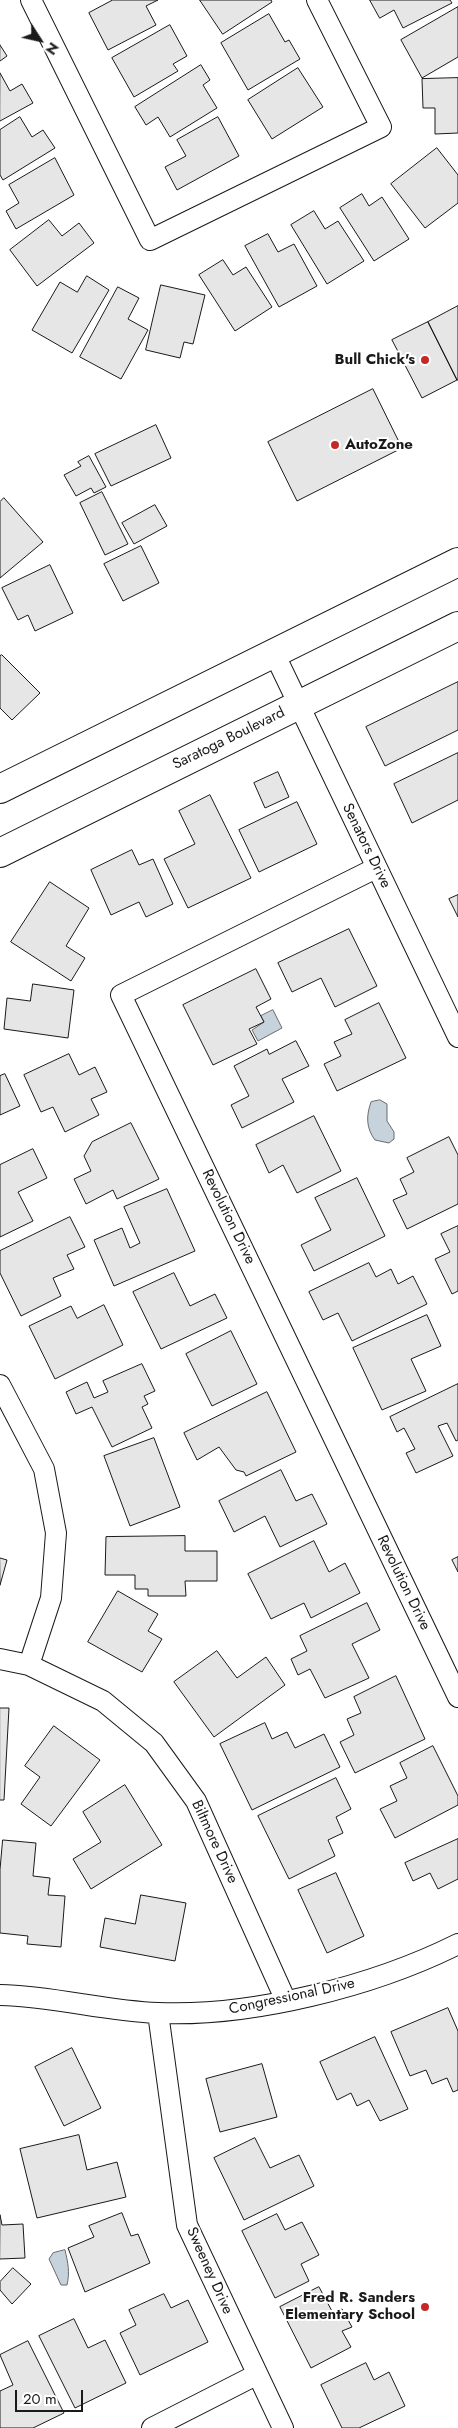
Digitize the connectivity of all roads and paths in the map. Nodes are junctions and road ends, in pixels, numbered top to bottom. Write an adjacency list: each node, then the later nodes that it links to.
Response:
1 (31, 0): 2 (street)
2 (318, 0)
3 (458, 562): 5 (main road)
4 (458, 626): 6 (main road, Saratoga Boulevard)
5 (274, 653): 6 (street, Senators Drive); 7 (main road)
6 (298, 705): 8 (main road, Saratoga Boulevard); 9 (street, Senators Drive)
7 (0, 789)
8 (0, 853)
9 (376, 868): 10 (street, Senators Drive); 14 (street, Revolution Drive)
10 (458, 1037)
11 (0, 1385): 13 (street)
12 (0, 1659): 13 (street, Biltmore Drive)
13 (29, 1665): 17 (street, Biltmore Drive)
14 (458, 1697)
15 (458, 1944): 17 (street, Congressional Drive)
16 (0, 1995): 18 (street, Congressional Drive)
17 (286, 2001): 18 (street, Congressional Drive)
18 (158, 2013): 19 (street, Sweeney Drive)
19 (256, 2375): 20 (street); 21 (street, Sweeney Drive)
20 (152, 2428)
21 (283, 2428)

